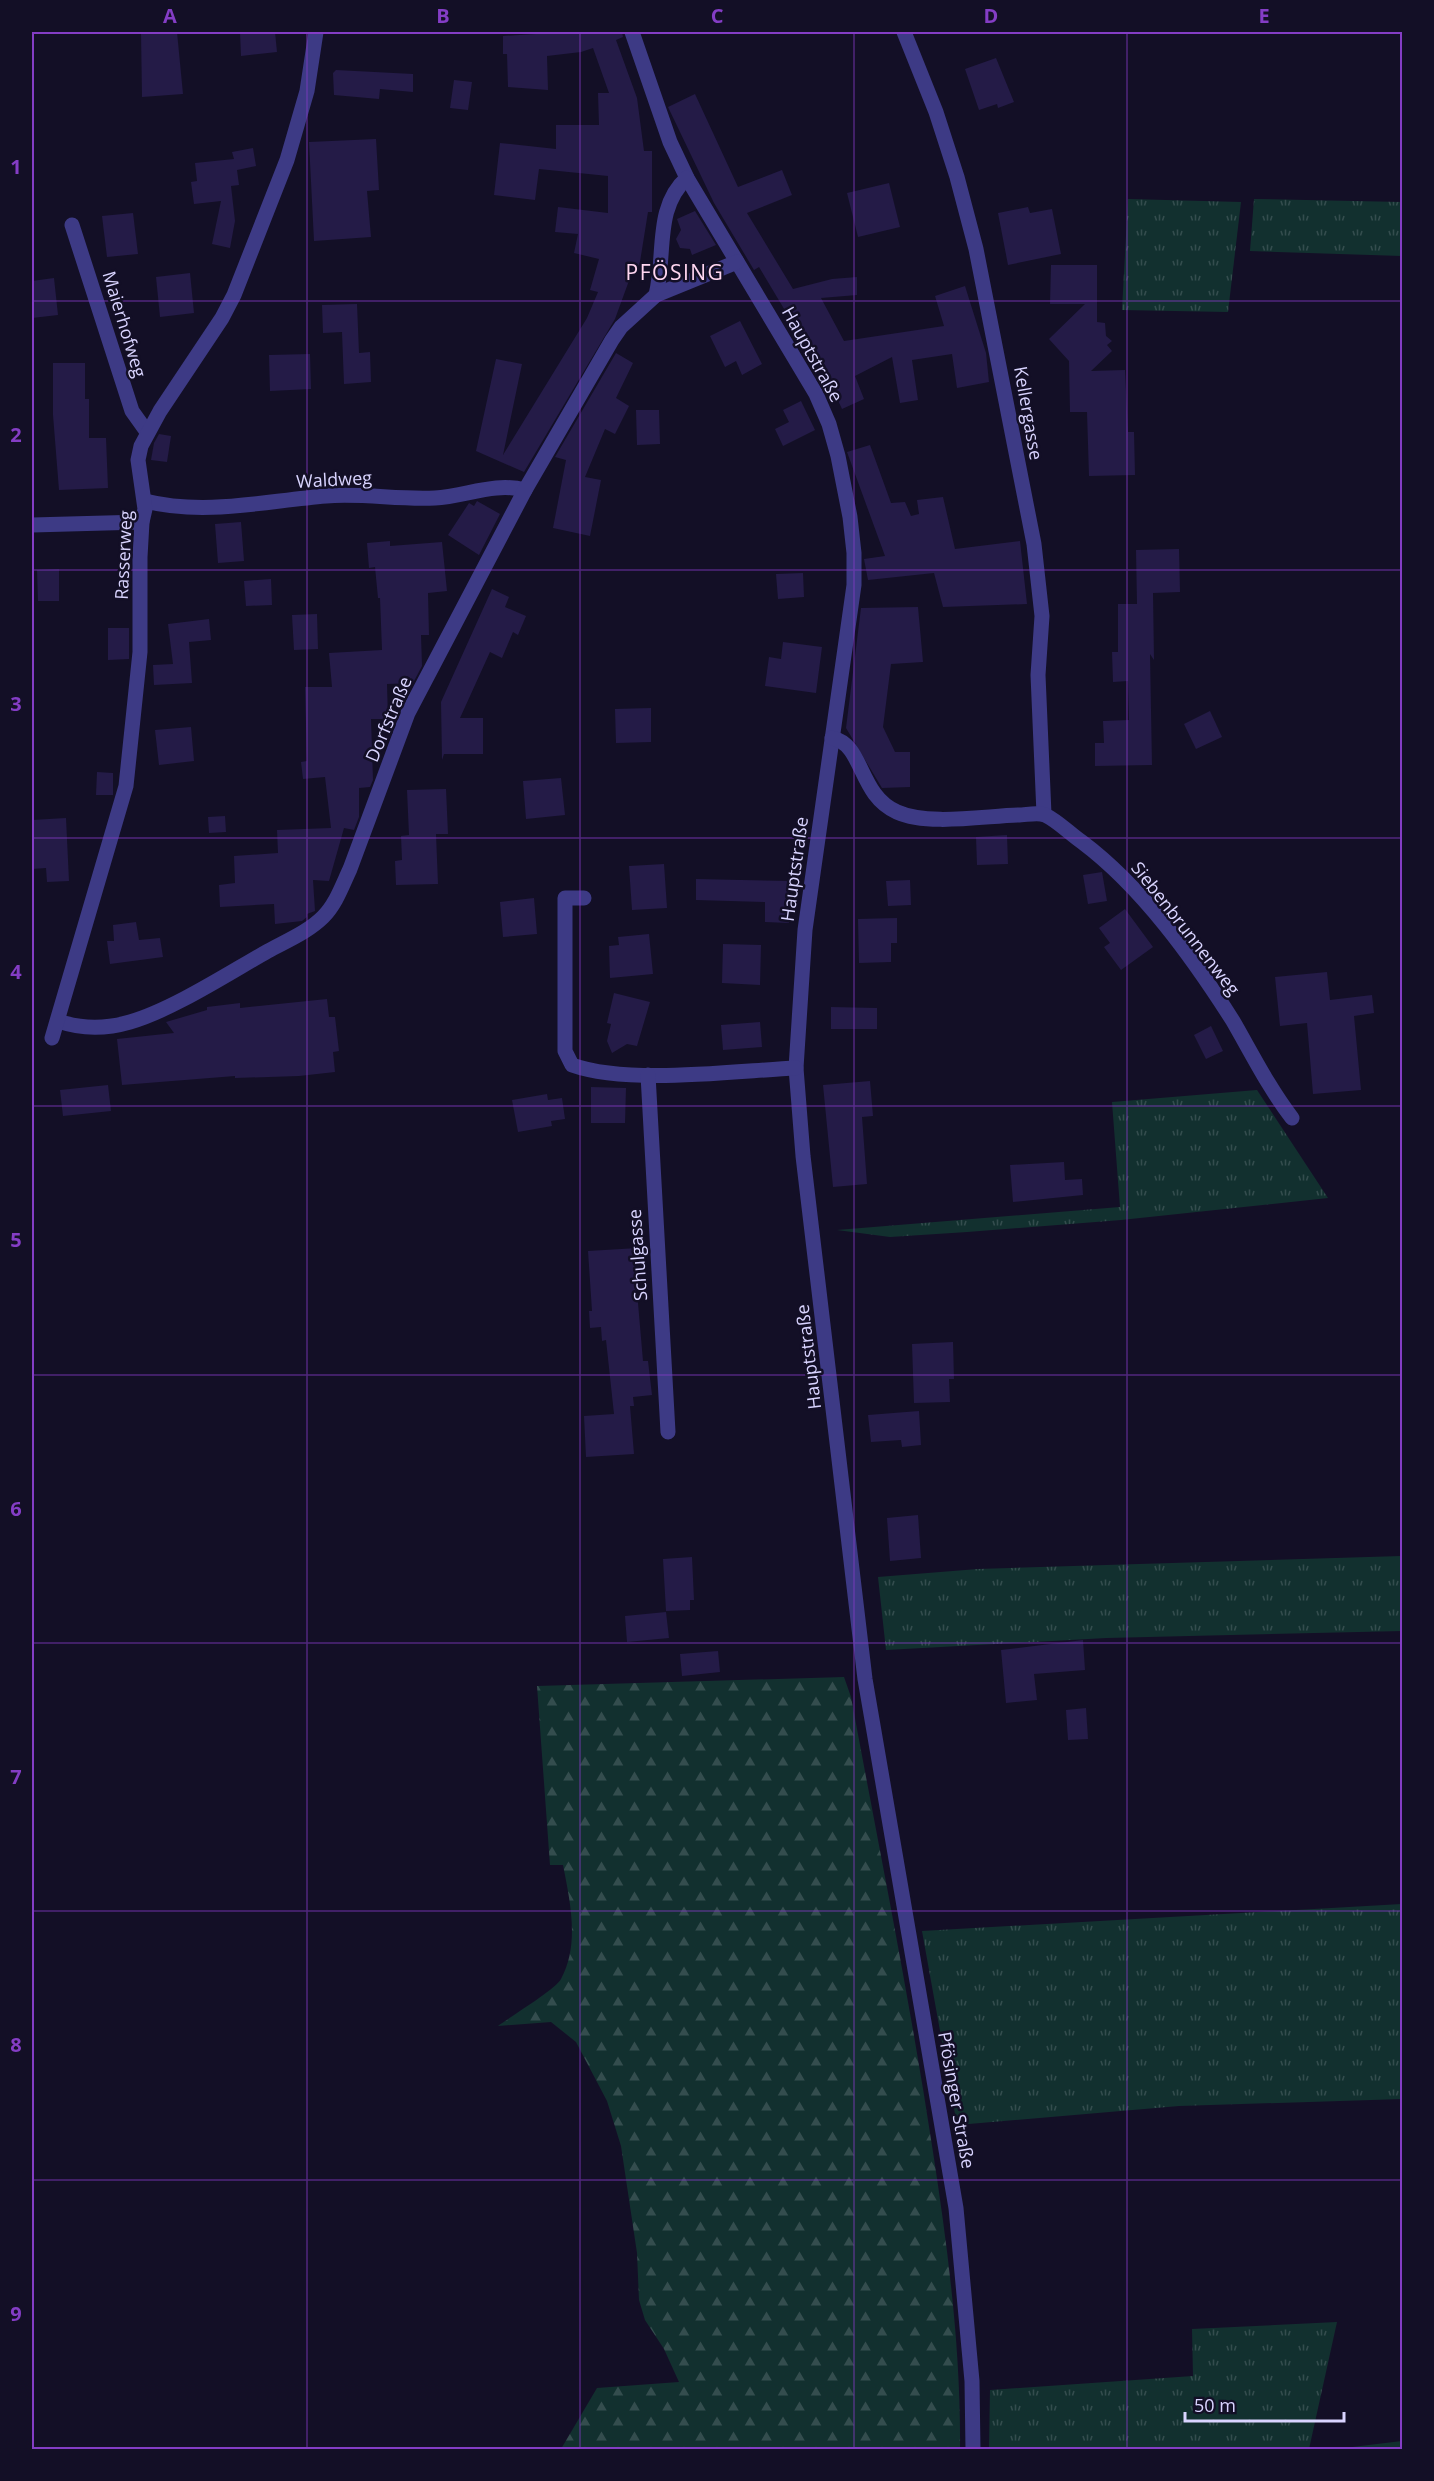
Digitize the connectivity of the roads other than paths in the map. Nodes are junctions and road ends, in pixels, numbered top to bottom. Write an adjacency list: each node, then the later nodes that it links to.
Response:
1 (316, 32): 8 (street, Rasserweg)
2 (632, 32): 4 (street, Hauptstraße)
3 (904, 32): 14 (street, Kellergasse)
4 (687, 178): 6 (street, Hauptstraße); 7 (street)
5 (72, 225): 8 (street, Maierhofweg)
6 (737, 262): 7 (street, Dorfstraße); 13 (street, Hauptstraße)
7 (656, 295): 9 (street, Dorfstraße)
8 (147, 432): 10 (street, Rasserweg)
9 (525, 490): 10 (street, Waldweg); 16 (street, Dorfstraße)
10 (145, 501): 11 (street, Rasserweg)
11 (142, 522): 12 (street); 16 (street, Rasserweg)
12 (32, 525)
13 (832, 738): 14 (street); 18 (street, Hauptstraße)
14 (1044, 814): 20 (street, Siebenbrunnenweg)
15 (584, 898): 19 (street)
16 (58, 1021): 17 (street, Rasserweg)
17 (52, 1038)
18 (796, 1068): 19 (street); 22 (street, Hauptstraße)
19 (648, 1075): 21 (street, Schulgasse)
20 (1292, 1118)
21 (668, 1432)
22 (880, 1760): 23 (street, Pfösinger Straße)
23 (973, 2450)

